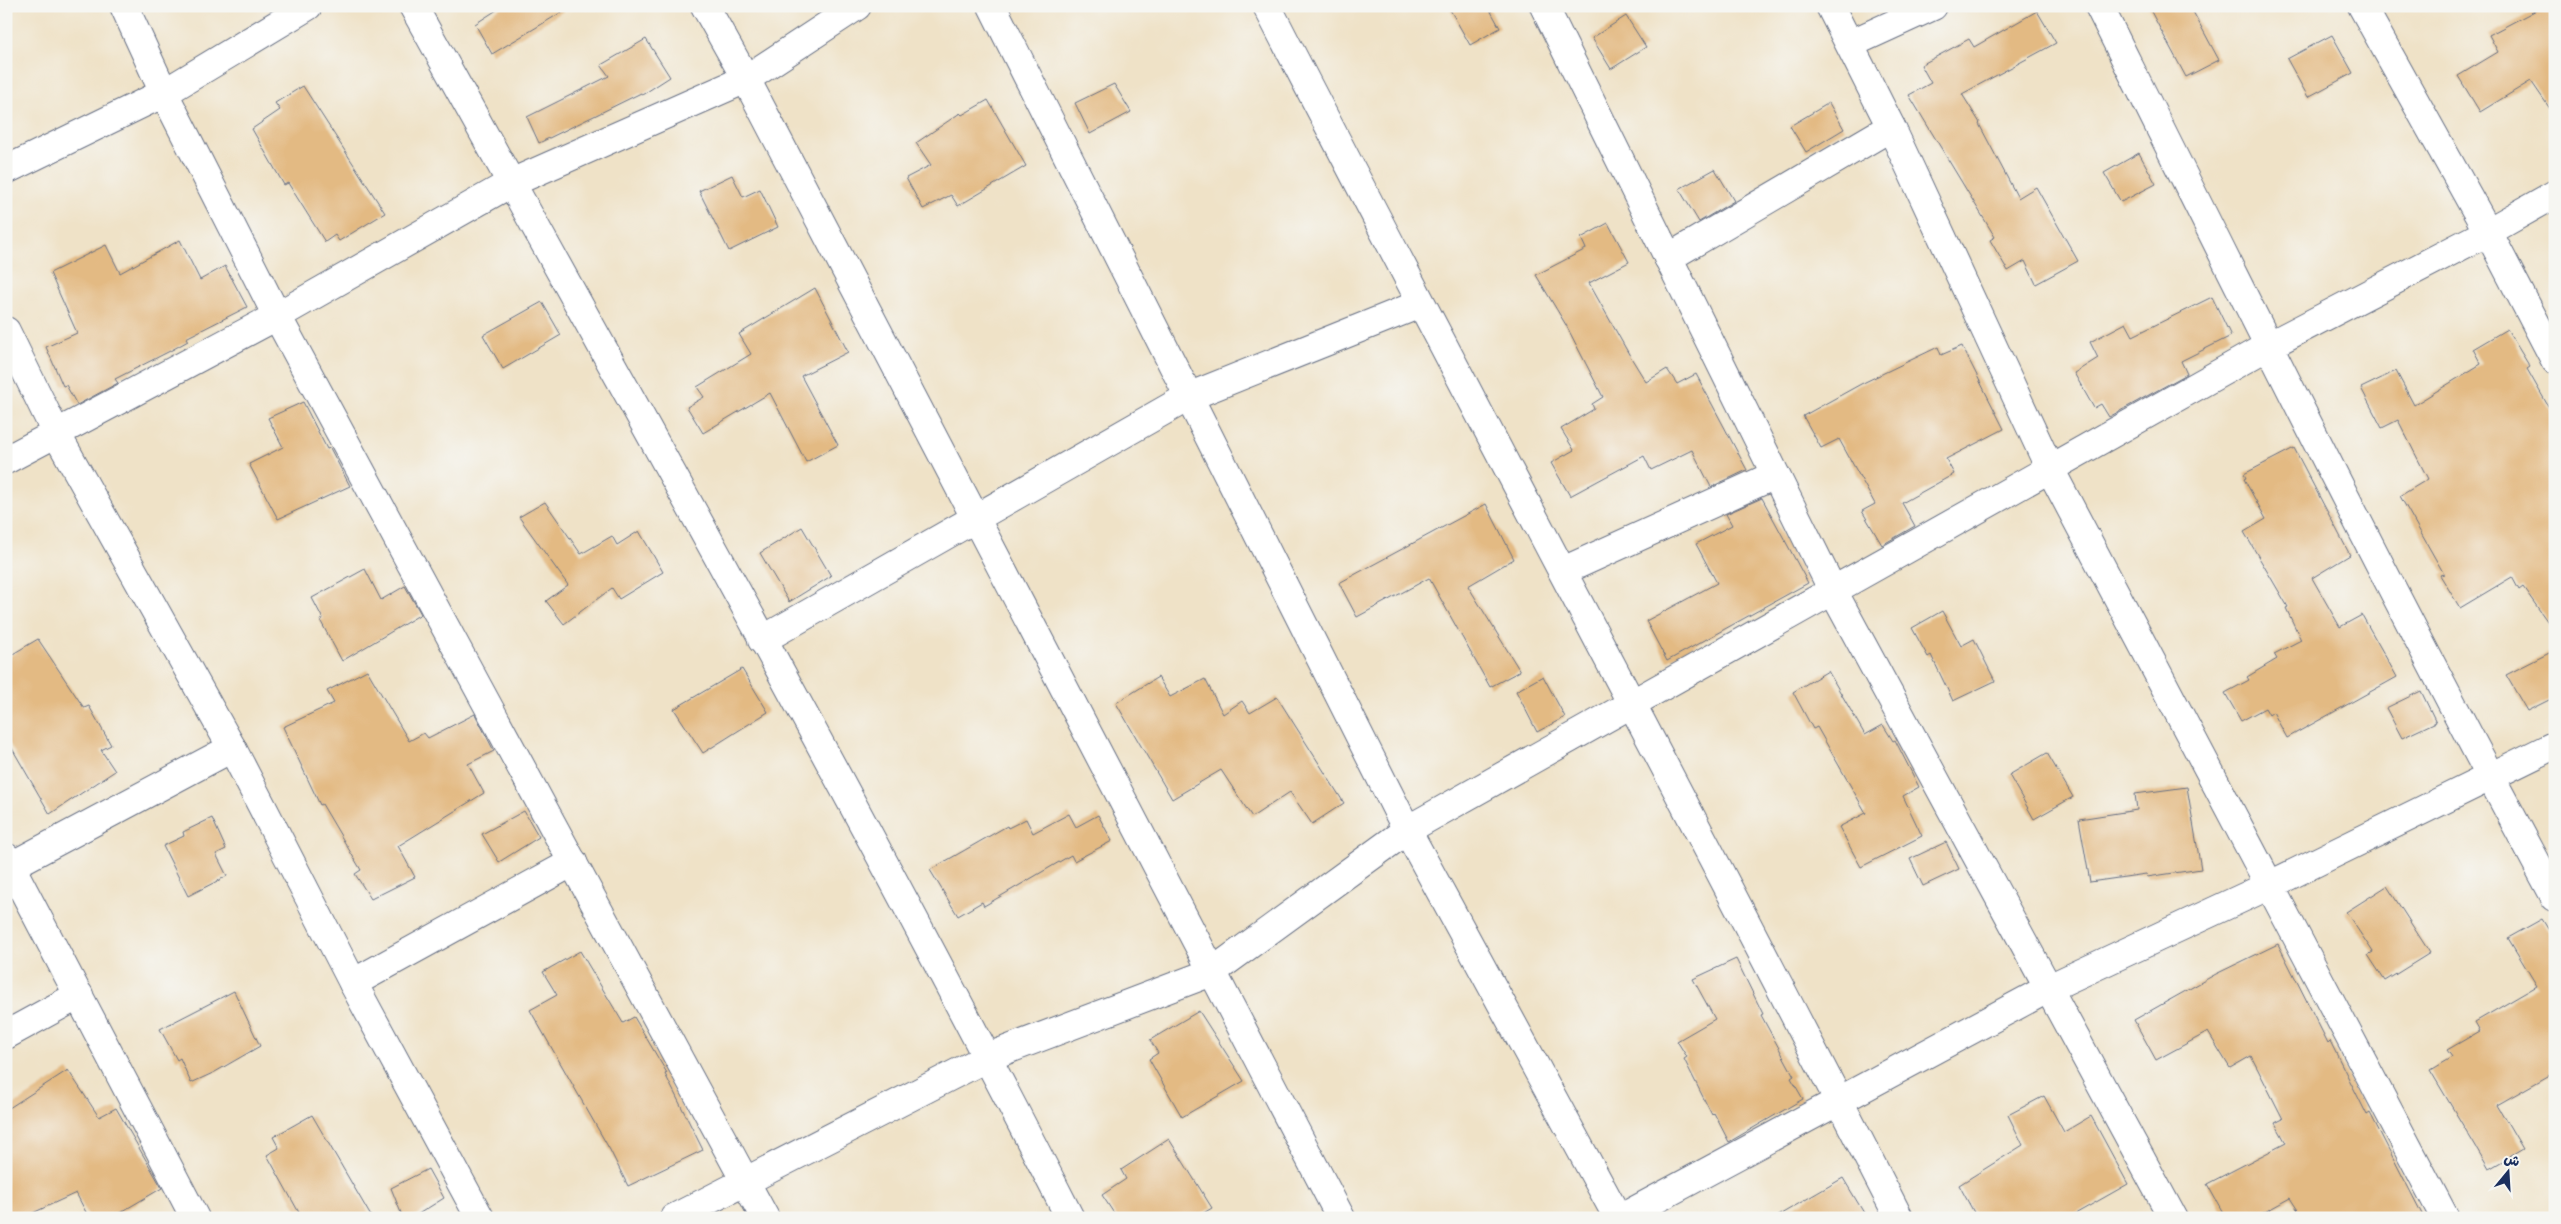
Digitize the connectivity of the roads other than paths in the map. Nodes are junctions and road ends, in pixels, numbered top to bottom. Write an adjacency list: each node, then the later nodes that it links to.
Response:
1 (124, 6): 15 (street)
2 (308, 6): 15 (street)
3 (414, 6): 18 (street)
4 (704, 6): 14 (street)
5 (857, 6): 14 (street)
6 (992, 6): 27 (street)
7 (1267, 6): 22 (street)
8 (1544, 6): 21 (street)
9 (1830, 6): 13 (street)
10 (1933, 6): 13 (street)
11 (2099, 6): 25 (street)
12 (2362, 6): 20 (street)
13 (1850, 44): 16 (street)
14 (746, 79): 18 (street); 32 (street)
15 (164, 94): 17 (street); 23 (street)
16 (1891, 127): 21 (street); 30 (street)
17 (6, 170)
18 (511, 183): 23 (street); 35 (street)
19 (2555, 194): 20 (street)
20 (2488, 232): 25 (street); 26 (street)
21 (1668, 258): 31 (street)
22 (1420, 304): 27 (street); 33 (street)
23 (277, 316): 28 (street); 42 (street)
24 (6, 331): 28 (street)
25 (2268, 346): 30 (street); 39 (street)
26 (2555, 360)
27 (1188, 397): 32 (street); 40 (street)
28 (56, 433): 29 (street); 38 (street)
29 (6, 460)
30 (2050, 469): 34 (street); 43 (street)
31 (1775, 475): 33 (street); 34 (street)
32 (975, 518): 35 (street); 45 (street)
33 (1564, 571): 36 (street)
34 (1833, 591): 36 (street); 47 (street)
35 (762, 640): 50 (street)
36 (1632, 704): 40 (street); 51 (street)
37 (2555, 745): 39 (street)
38 (232, 748): 41 (street); 46 (street)
39 (2489, 776): 43 (street); 44 (street)
40 (1407, 830): 45 (street); 59 (street)
41 (9, 861): 48 (street)
42 (573, 862): 46 (street); 52 (street)
43 (2268, 886): 47 (street); 62 (street)
44 (2555, 897)
45 (1212, 972): 50 (street); 58 (street)
46 (353, 983): 54 (street)
47 (2049, 988): 51 (street); 61 (street)
48 (78, 996): 49 (street); 53 (street)
49 (6, 1035)
50 (988, 1057): 52 (street); 57 (street)
51 (1839, 1100): 59 (street); 60 (street)
52 (746, 1181): 55 (street); 56 (street)
53 (195, 1218)
54 (480, 1218)
55 (674, 1218)
56 (765, 1218)
57 (1070, 1218)
58 (1341, 1218)
59 (1619, 1218)
60 (1899, 1218)
61 (2173, 1218)
62 (2445, 1218)

